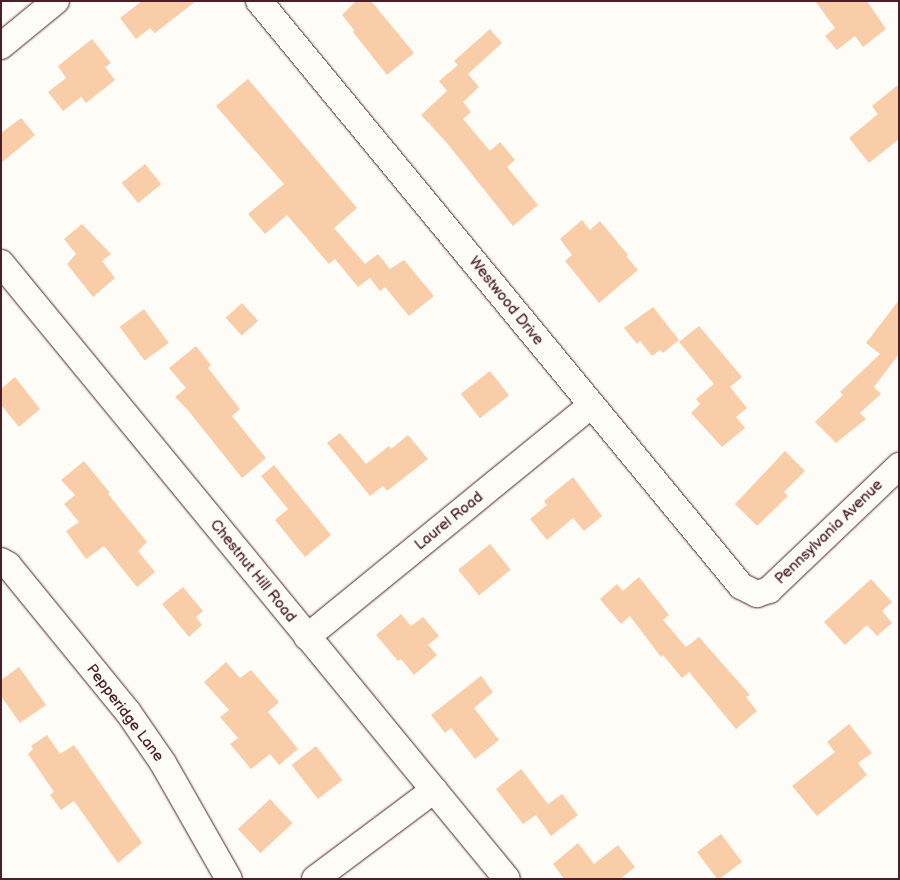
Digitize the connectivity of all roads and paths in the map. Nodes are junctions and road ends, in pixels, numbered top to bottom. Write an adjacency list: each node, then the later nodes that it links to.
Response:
1 (56, 1): 3 (street)
2 (259, 1): 5 (street, Westwood Drive)
3 (1, 46)
4 (1, 262): 9 (street, Chestnut Hill Road)
5 (591, 405): 8 (street, Westwood Drive); 9 (street, Laurel Road)
6 (899, 466): 8 (street, Pennsylvania Avenue)
7 (1, 561): 11 (street, Pepperidge Lane)
8 (757, 594)
9 (307, 637): 10 (street, Chestnut Hill Road)
10 (434, 790): 12 (street); 13 (street, Chestnut Hill Road)
11 (229, 879)
12 (315, 879)
13 (507, 879)

